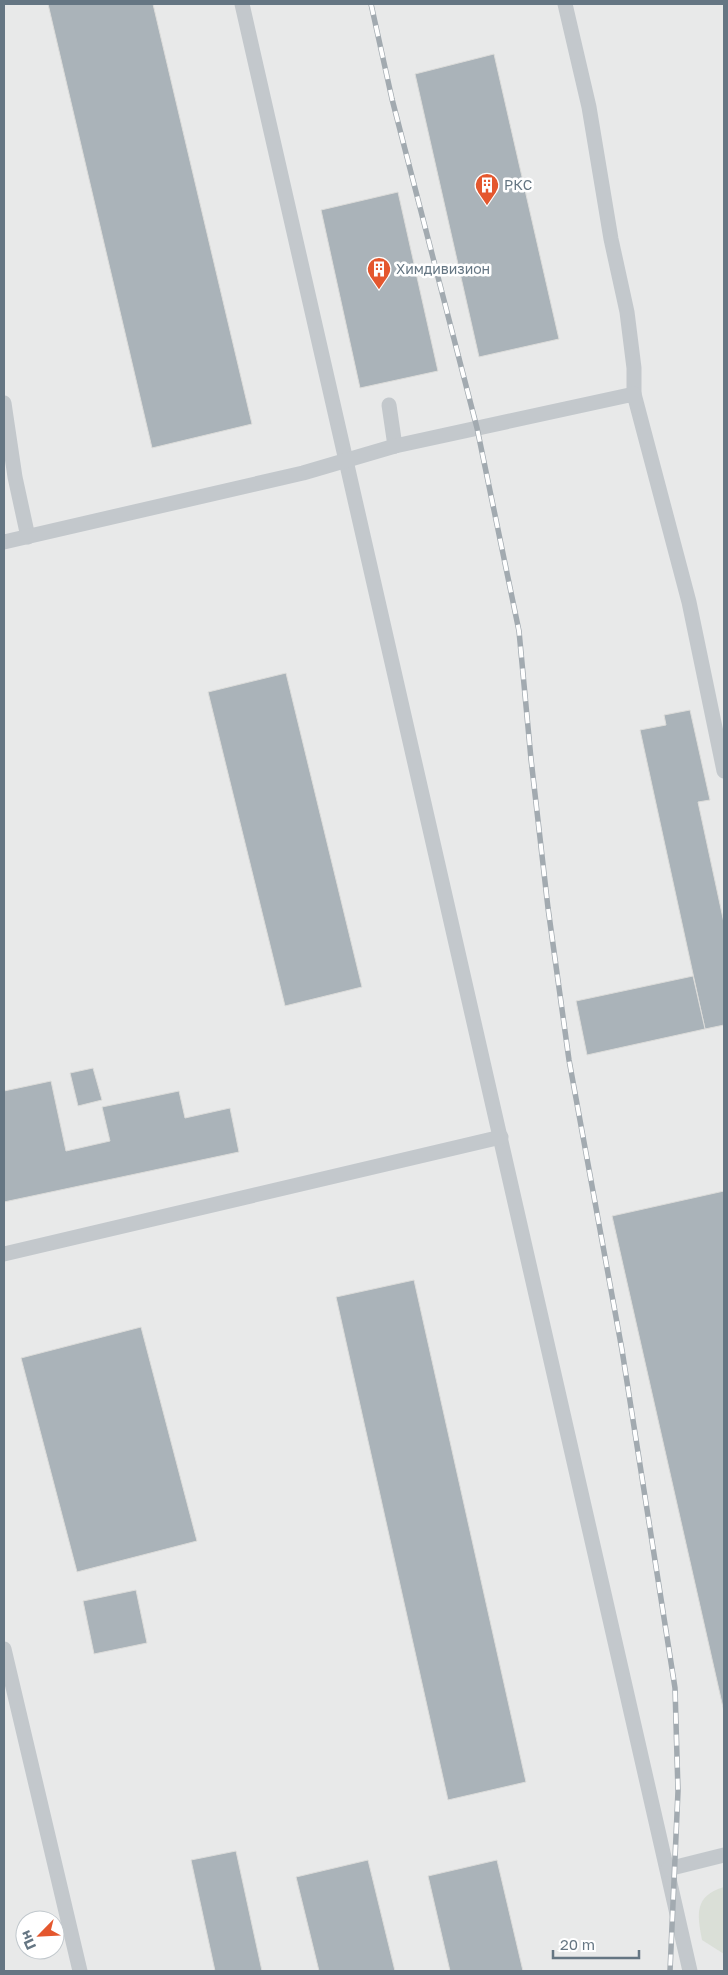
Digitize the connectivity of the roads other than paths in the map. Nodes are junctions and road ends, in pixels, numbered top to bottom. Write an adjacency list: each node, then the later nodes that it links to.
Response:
1 (242, 4): 7 (lane)
2 (565, 4): 3 (lane)
3 (634, 394): 6 (lane); 10 (lane)
4 (4, 403): 8 (lane)
5 (389, 406): 6 (lane)
6 (396, 446): 7 (lane)
7 (346, 459): 8 (lane); 11 (lane)
8 (28, 537): 9 (lane)
9 (4, 542)
10 (724, 771)
11 (501, 1137): 12 (lane); 15 (lane)
12 (4, 1254)
13 (4, 1649): 16 (lane)
14 (724, 1855): 15 (lane)
15 (668, 1869): 17 (lane)
16 (80, 1971)
17 (690, 1971)

